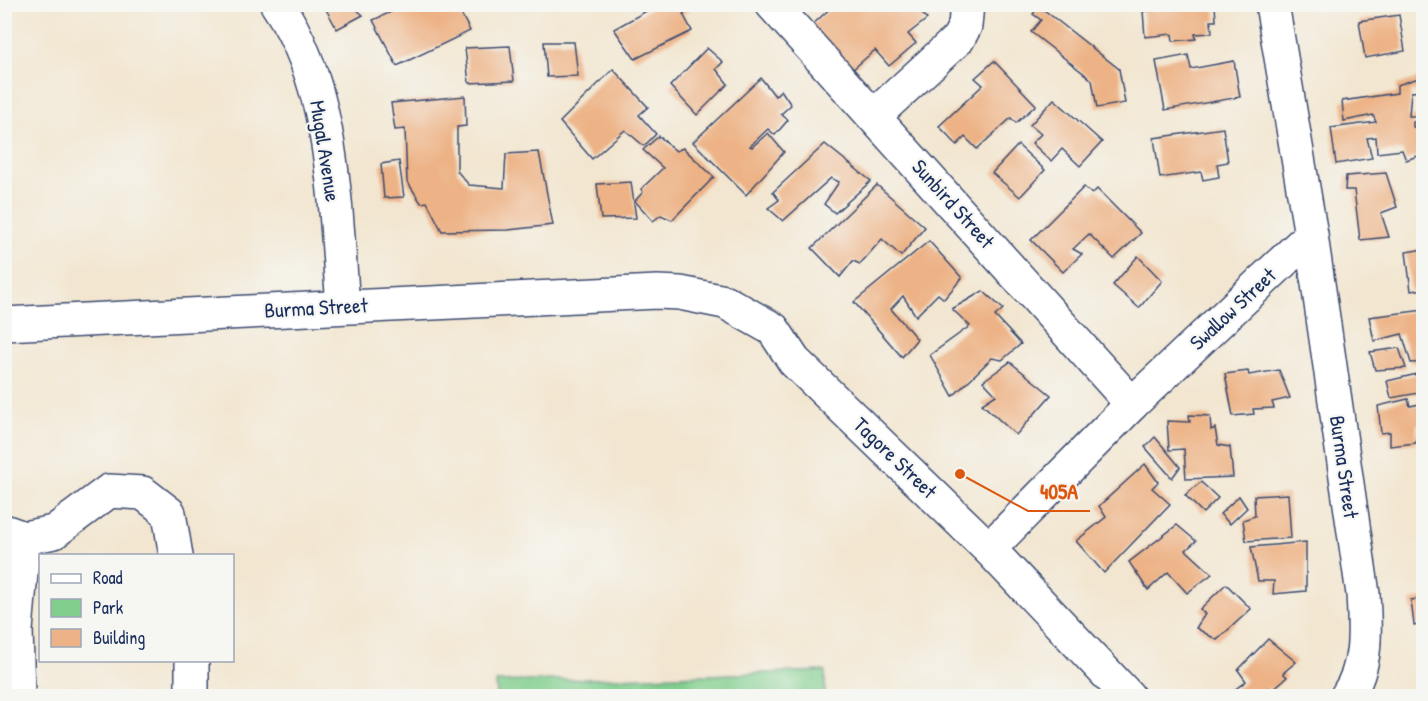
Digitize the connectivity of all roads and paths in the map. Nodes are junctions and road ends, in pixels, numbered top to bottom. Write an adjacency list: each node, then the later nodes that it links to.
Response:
1 (277, 4): 8 (street, Mugal Avenue)
2 (772, 4): 5 (street, Sunbird Street)
3 (967, 4): 5 (street)
4 (1272, 4): 6 (street)
5 (874, 116): 10 (street, Sunbird Street)
6 (1311, 235): 10 (street, Swallow Street); 18 (street, Burma Street)
7 (627, 294): 8 (street, Burma Street); 12 (street, Tagore Street)
8 (343, 306): 9 (street, Burma Street)
9 (4, 324)
10 (1131, 404): 12 (street, Swallow Street)
11 (14, 534): 13 (street); 15 (street)
12 (989, 549): 17 (street, Tagore Street)
13 (176, 554)
14 (192, 662): 16 (street)
15 (18, 696)
16 (192, 696)
17 (1128, 696)
18 (1347, 696)

